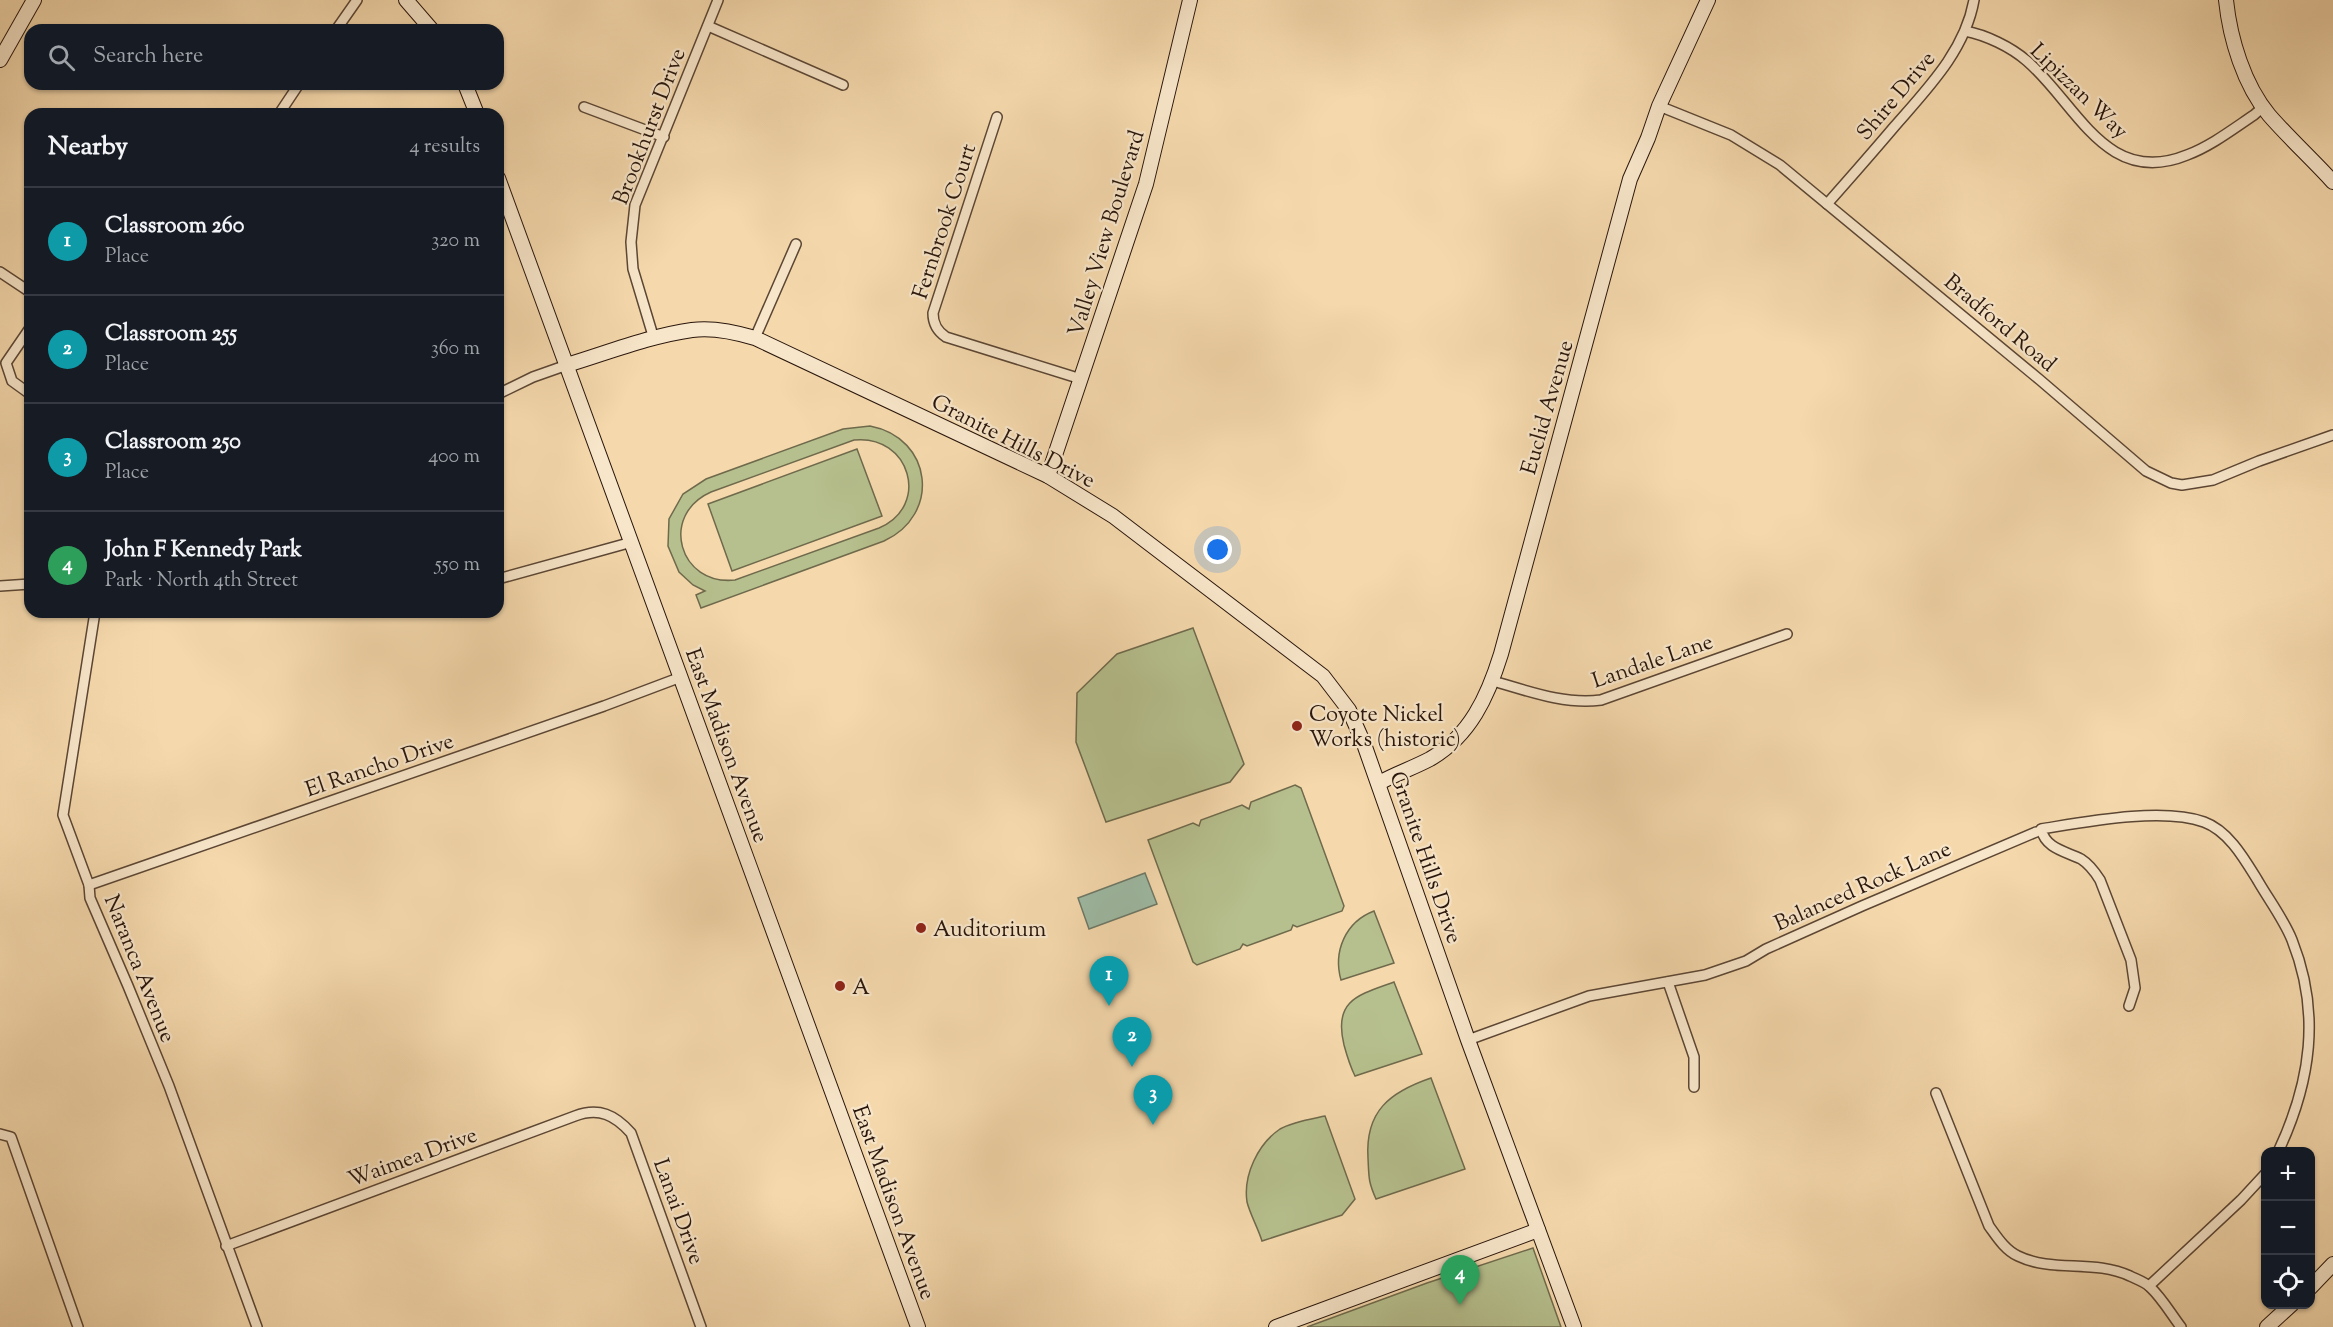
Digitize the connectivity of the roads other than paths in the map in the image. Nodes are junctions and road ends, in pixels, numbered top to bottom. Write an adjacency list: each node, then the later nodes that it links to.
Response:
1 (34, 0): 13 (street)
2 (357, 0): 9 (street)
3 (406, 0): 10 (street)
4 (718, 0): 11 (street, Brookhurst Drive)
5 (1190, 0): 34 (street, Valley View Boulevard)
6 (1708, 0): 18 (street, Euclid Avenue)
7 (1974, 0): 12 (street, Shire Drive)
8 (2226, 0): 19 (street)
9 (340, 24)
10 (427, 24)
11 (708, 26): 14 (street); 23 (street, Brookhurst Drive)
12 (1965, 31): 19 (street, Lipizzan Way); 26 (street, Shire Drive)
13 (0, 60)
14 (843, 85)
15 (295, 90): 20 (street)
16 (468, 90): 21 (street)
17 (584, 106): 23 (street)
18 (1659, 106): 26 (street, Bradford Road); 46 (street, Euclid Avenue)
19 (2264, 107): 24 (street)
20 (283, 108)
21 (475, 108)
22 (997, 117): 34 (street, Fernbrook Court)
23 (664, 137): 32 (street, Brookhurst Drive)
24 (2333, 182)
25 (504, 194): 33 (street, East Madison Avenue)
26 (1827, 204): 37 (street, Bradford Road)
27 (796, 244): 31 (street)
28 (0, 272): 29 (street)
29 (24, 288)
30 (24, 337): 35 (street)
31 (755, 338): 32 (street, Granite Hills Drive); 38 (street, Granite Hills Drive)
32 (654, 339): 33 (street, Granite Hills Drive)
33 (567, 365): 36 (street, Granite Hills Drive); 39 (street, East Madison Avenue)
34 (1081, 379): 38 (street, Valley View Boulevard)
35 (24, 390)
36 (504, 391)
37 (2333, 435)
38 (1048, 476): 47 (street, Granite Hills Drive)
39 (632, 542): 40 (street); 45 (street, East Madison Avenue)
40 (504, 577)
41 (24, 584): 42 (street)
42 (0, 586)
43 (94, 618): 49 (street, Naranca Avenue)
44 (1787, 634): 46 (street, Landale Lane)
45 (681, 677): 49 (street, El Rancho Drive); 68 (street, East Madison Avenue)
46 (1493, 681): 47 (street, Euclid Avenue)
47 (1379, 783): 52 (street, Granite Hills Drive)
48 (2039, 830): 50 (street, Balanced Rock Lane); 51 (street); 57 (street, Balanced Rock Lane)
49 (89, 885): 60 (street, Naranca Avenue)
50 (1668, 982): 52 (street, Balanced Rock Lane); 53 (street)
51 (2129, 1006)
52 (1468, 1040): 59 (street, Granite Hills Drive)
53 (1694, 1087)
54 (1936, 1093): 63 (street)
55 (612, 1116): 60 (street, Waimea Drive); 67 (street, Lanai Drive)
56 (0, 1134): 65 (street)
57 (2280, 1147)
58 (2261, 1178): 63 (street)
59 (1538, 1230): 69 (street); 70 (street, Granite Hills Drive)
60 (226, 1245): 66 (street, Naranca Avenue)
61 (2333, 1264): 62 (street)
62 (2315, 1283)
63 (2149, 1286): 71 (street)
64 (2287, 1309): 72 (street)
65 (78, 1327)
66 (256, 1327)
67 (701, 1327)
68 (918, 1327)
69 (1276, 1327)
70 (1574, 1327)
71 (2181, 1327)
72 (2266, 1327)

